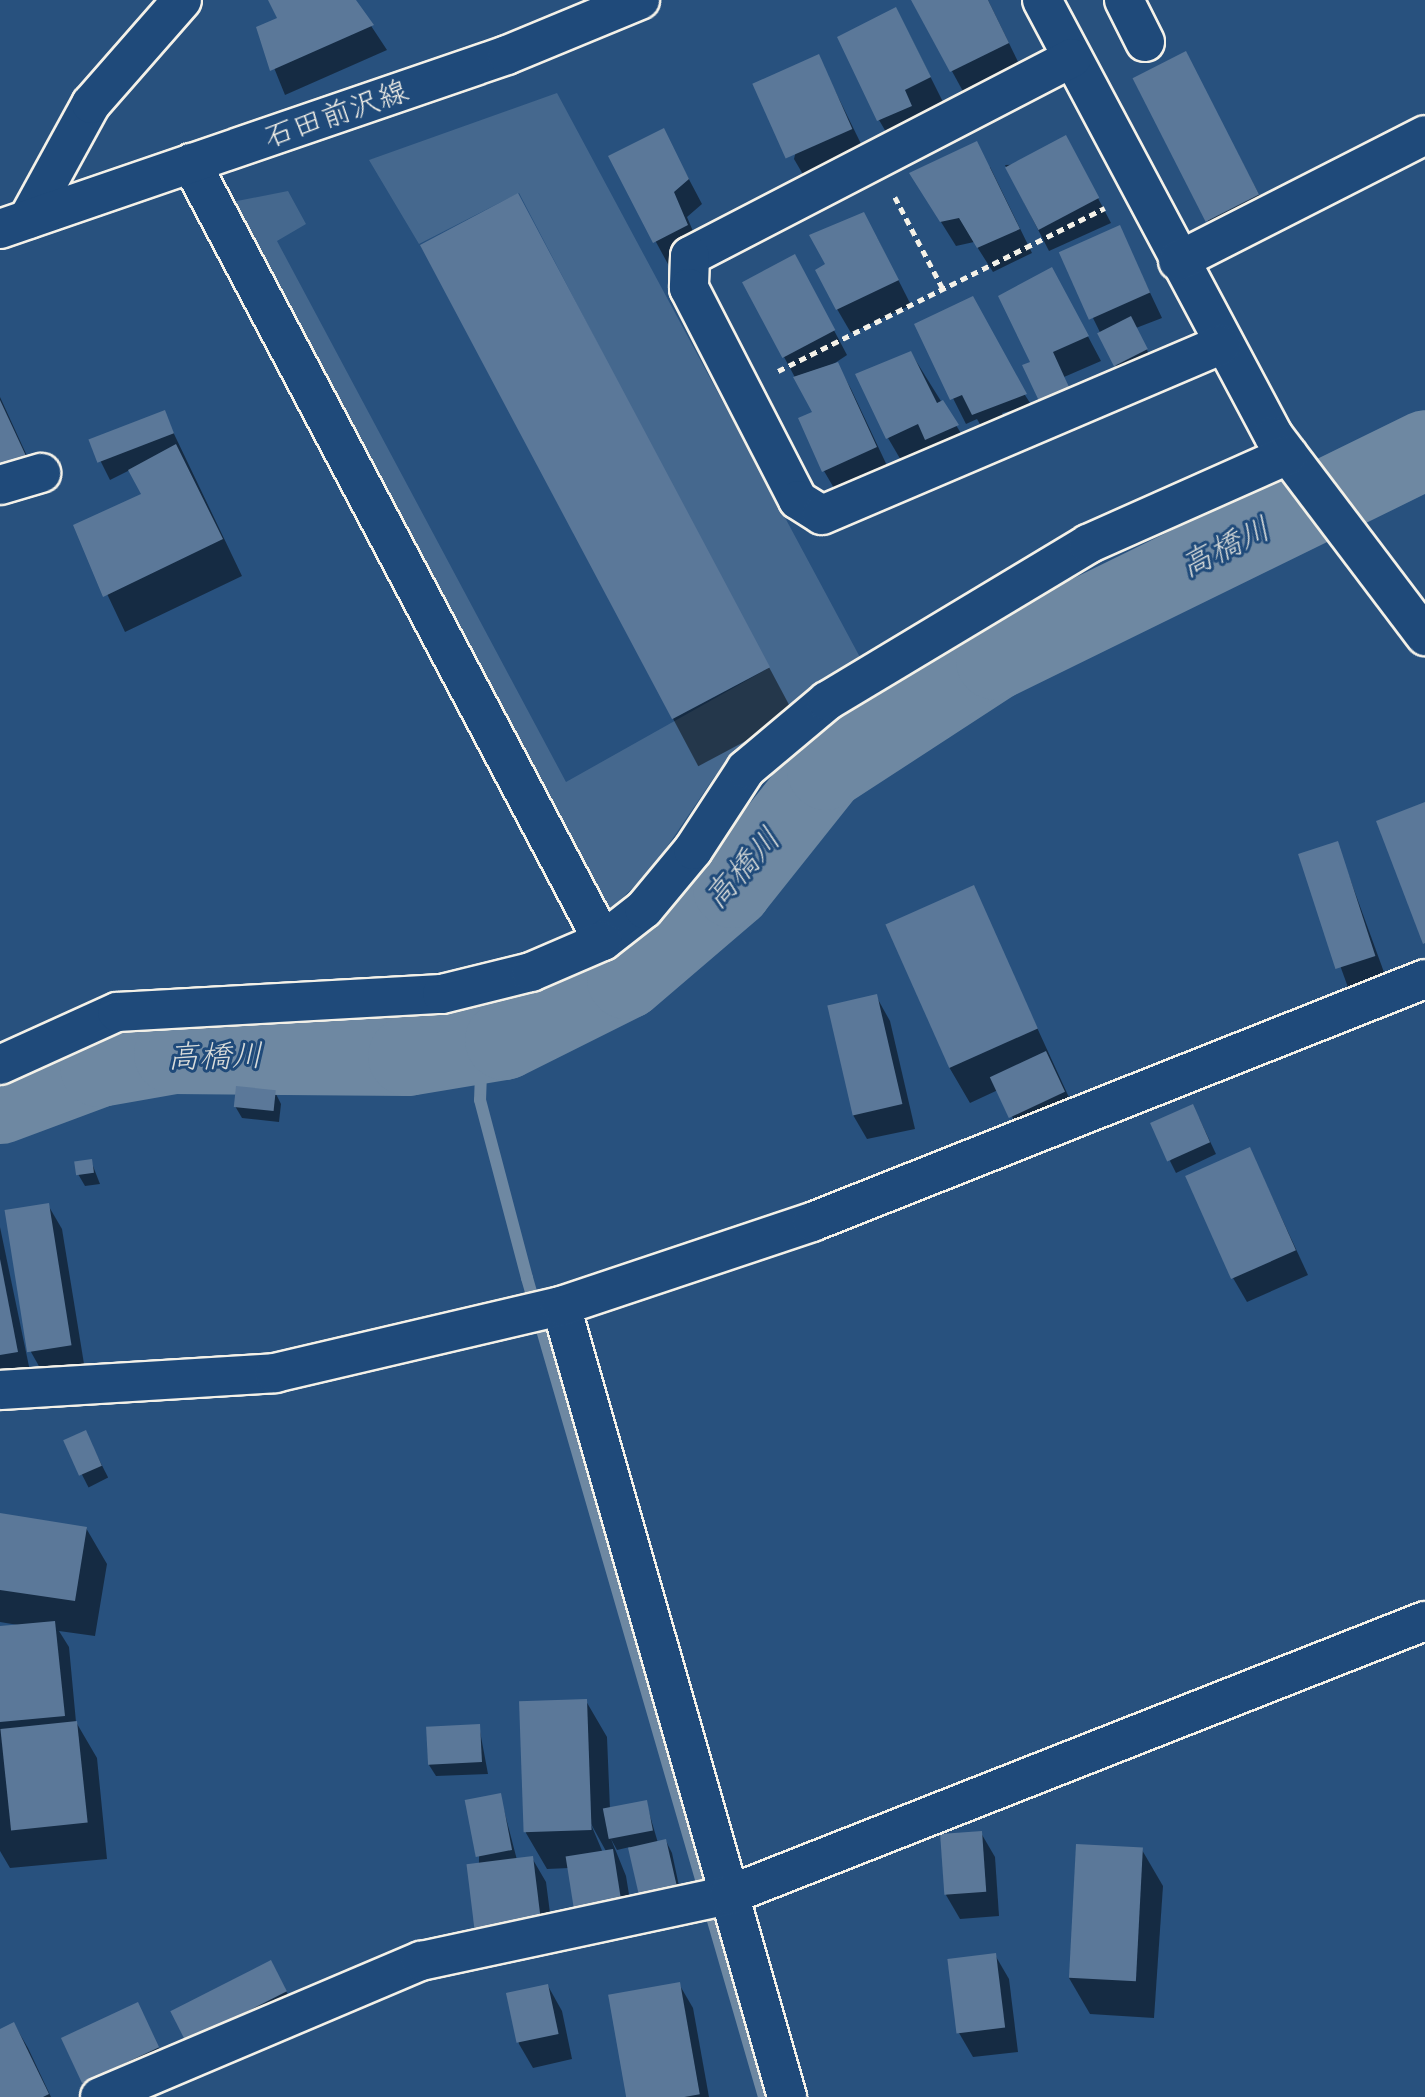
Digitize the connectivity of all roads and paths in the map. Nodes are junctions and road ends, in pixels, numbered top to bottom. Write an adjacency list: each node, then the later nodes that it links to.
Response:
1 (182, 0): 11 (street)
2 (640, 0): 9 (street, 石田前沢線)
3 (1042, 0): 6 (street)
4 (1124, 0): 5 (street)
5 (1145, 42)
6 (1072, 58): 8 (street); 10 (street)
7 (1425, 135): 12 (street)
8 (876, 160): 13 (path); 15 (street)
9 (191, 163): 11 (street, 石田前沢線); 20 (street)
10 (1141, 191): 12 (street); 13 (path)
11 (14, 224)
12 (1178, 261): 14 (street)
13 (943, 289): 15 (path)
14 (1221, 345): 15 (street); 16 (street)
15 (741, 389)
16 (1288, 455): 19 (street); 20 (street)
17 (41, 472): 18 (street)
18 (0, 485)
19 (1425, 636)
20 (603, 941): 22 (street)
21 (1425, 979): 23 (street)
22 (0, 1065)
23 (561, 1306): 24 (street); 26 (street)
24 (0, 1390)
25 (1425, 1621): 26 (street)
26 (729, 1895): 27 (street); 28 (street)
27 (100, 2097)
28 (787, 2097)

